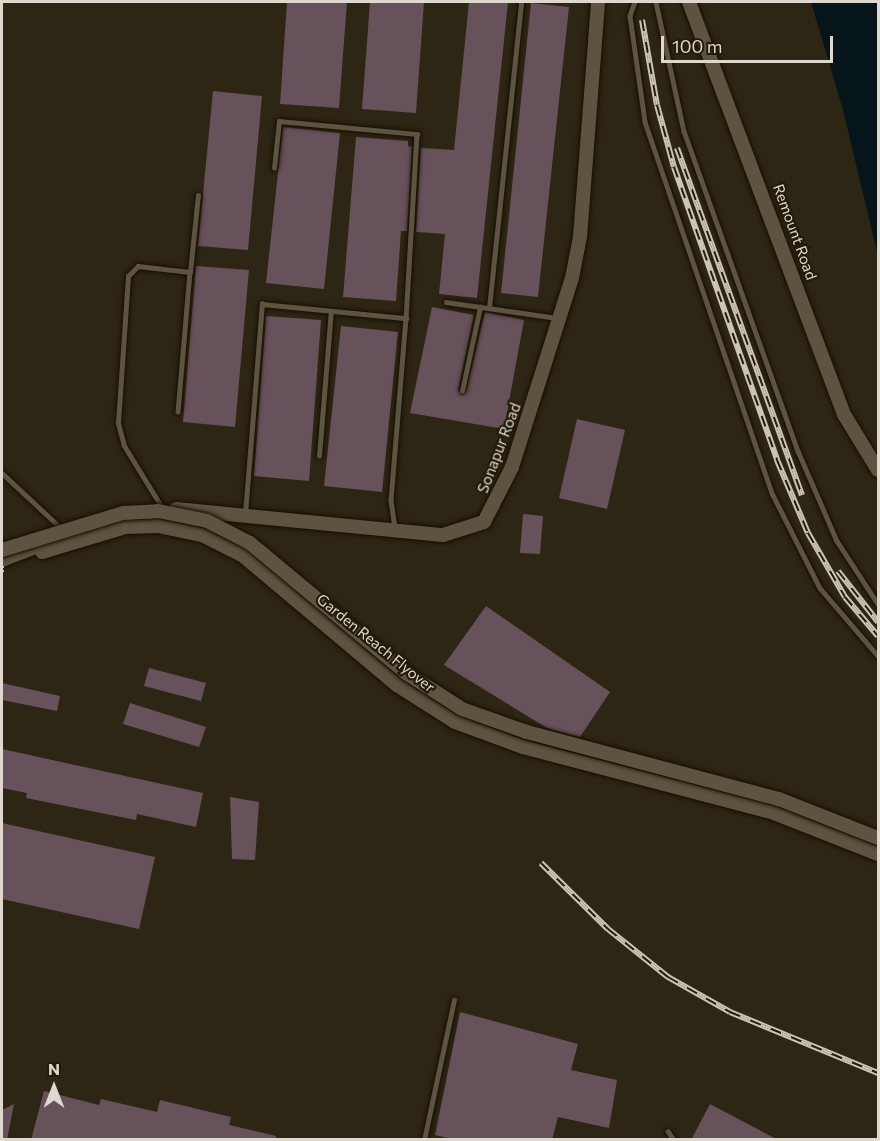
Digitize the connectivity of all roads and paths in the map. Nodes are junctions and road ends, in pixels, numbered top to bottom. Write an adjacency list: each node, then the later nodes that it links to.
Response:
1 (521, 2): 11 (lane)
2 (598, 2): 14 (main road, Sonapur Road)
3 (635, 2): 28 (lane)
4 (656, 2): 27 (lane)
5 (689, 2): 18 (main road, Remount Road)
6 (274, 168): 13 (lane)
7 (198, 195): 8 (lane)
8 (190, 272): 16 (lane); 20 (lane)
9 (446, 302): 10 (lane)
10 (480, 307): 11 (lane); 15 (lane)
11 (489, 308): 14 (lane)
12 (331, 311): 13 (lane); 17 (lane); 21 (lane)
13 (406, 318): 22 (lane)
14 (560, 318): 22 (main road, Sonapur Road)
15 (462, 392)
16 (178, 411)
17 (319, 456)
18 (879, 470)
19 (2, 473): 23 (lane)
20 (162, 508): 21 (main road, Sonapur Road); 23 (main road, Sonapur Road)
21 (245, 517): 22 (main road, Sonapur Road)
22 (395, 531)
23 (68, 534): 25 (main road, Sonapur Road)
24 (2, 550): 29 (main road, Garden Reach Flyover, bridge)
25 (2, 560)
26 (2, 566): 30 (main road, Garden Reach Flyover)
27 (879, 604)
28 (879, 656)
29 (879, 838)
30 (879, 854)
31 (454, 1000): 33 (lane)
32 (668, 1131): 34 (lane)
33 (424, 1140)
34 (674, 1140)

